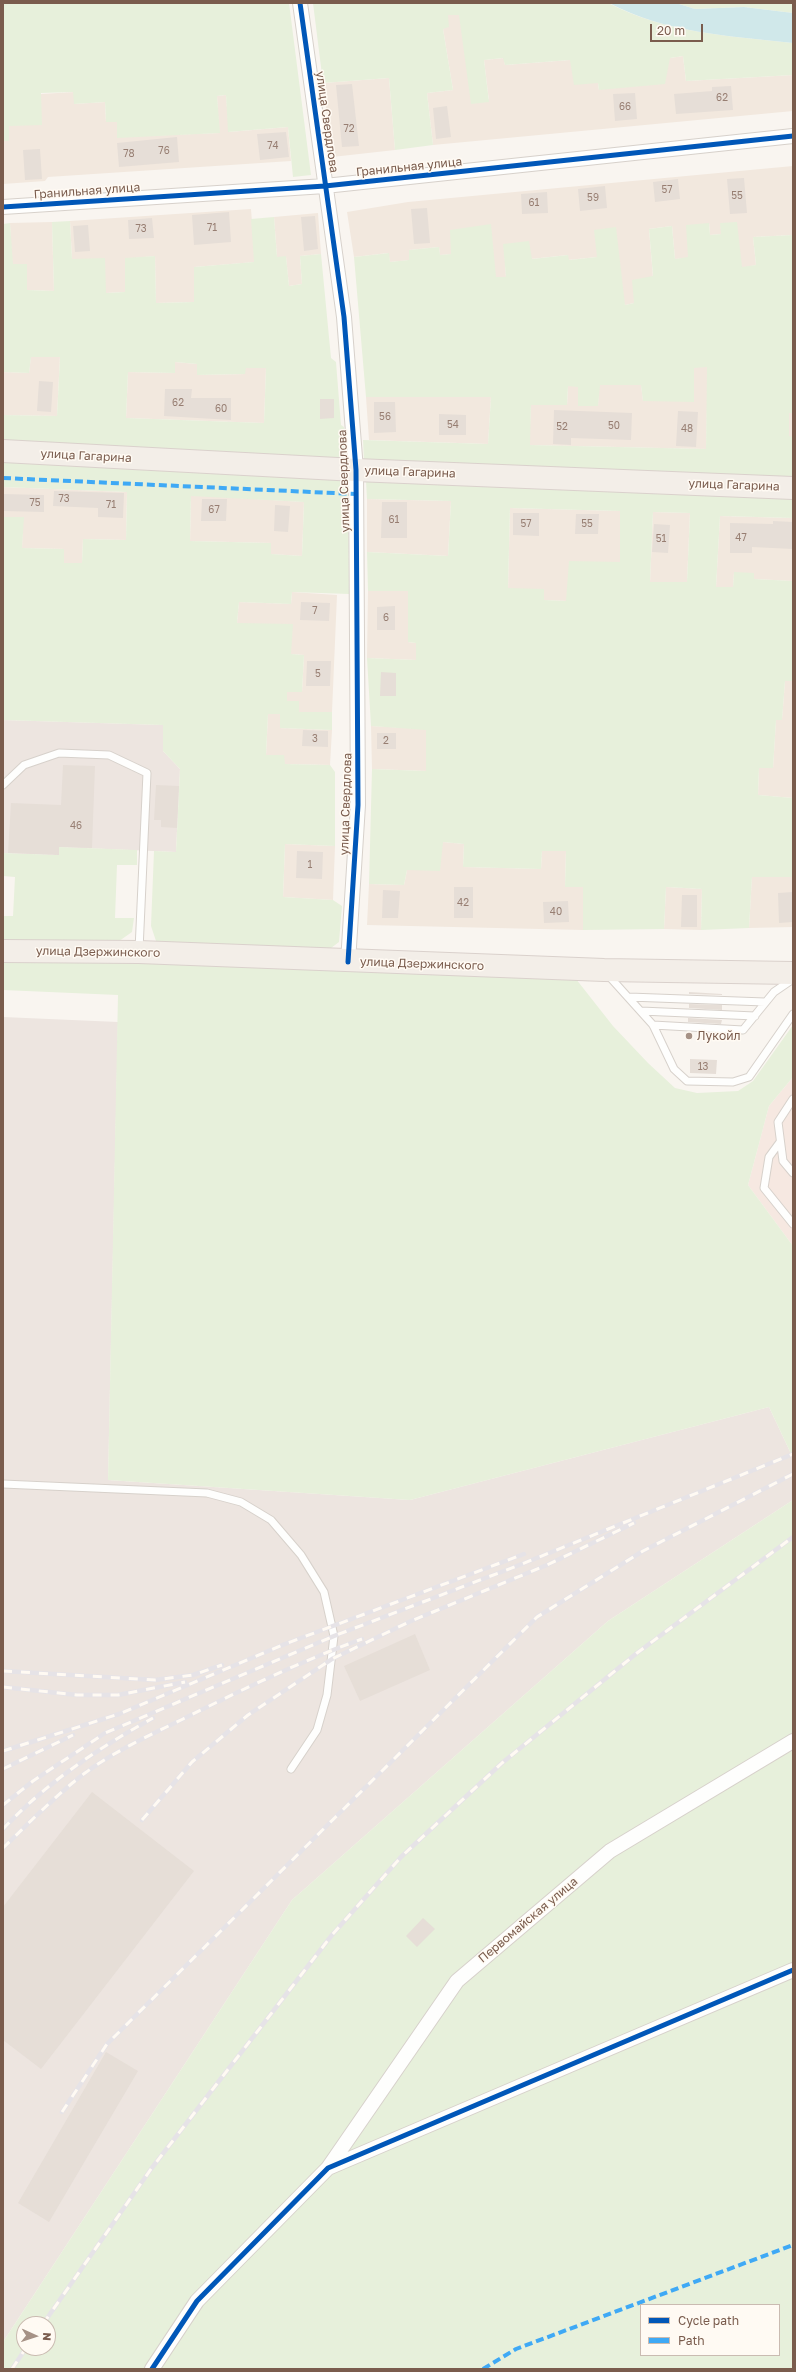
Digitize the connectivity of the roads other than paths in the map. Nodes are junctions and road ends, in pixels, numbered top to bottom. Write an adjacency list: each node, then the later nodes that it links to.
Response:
1 (300, 3): 3 (street, улица Свердлова)
2 (793, 136): 3 (street, Гранильная улица)
3 (325, 186): 4 (street, Гранильная улица); 6 (street, улица Свердлова)
4 (3, 207)
5 (3, 451): 6 (main road, улица Гагарина)
6 (356, 470): 7 (main road, улица Гагарина); 11 (street, улица Свердлова)
7 (793, 488)
8 (3, 785): 10 (lane)
9 (3, 951): 10 (main road, улица Дзержинского)
10 (139, 952): 11 (main road, улица Дзержинского)
11 (348, 962): 12 (main road, улица Дзержинского)
12 (604, 970): 13 (main road, улица Дзержинского); 15 (lane)
13 (793, 973)
14 (793, 980): 16 (lane)
15 (629, 997): 16 (lane); 17 (lane)
16 (765, 1002): 19 (lane)
17 (641, 1011): 19 (lane); 20 (lane)
18 (793, 1014): 20 (lane)
19 (754, 1016): 20 (lane)
20 (653, 1026)
21 (793, 1099): 22 (lane)
22 (780, 1142): 23 (lane); 24 (lane)
23 (793, 1173)
24 (793, 1224)
25 (3, 1484): 27 (lane)
26 (793, 1741): 29 (street, Первомайская улица)
27 (291, 1770)
28 (793, 1970): 29 (street)
29 (328, 2168): 30 (street)
30 (152, 2369)

